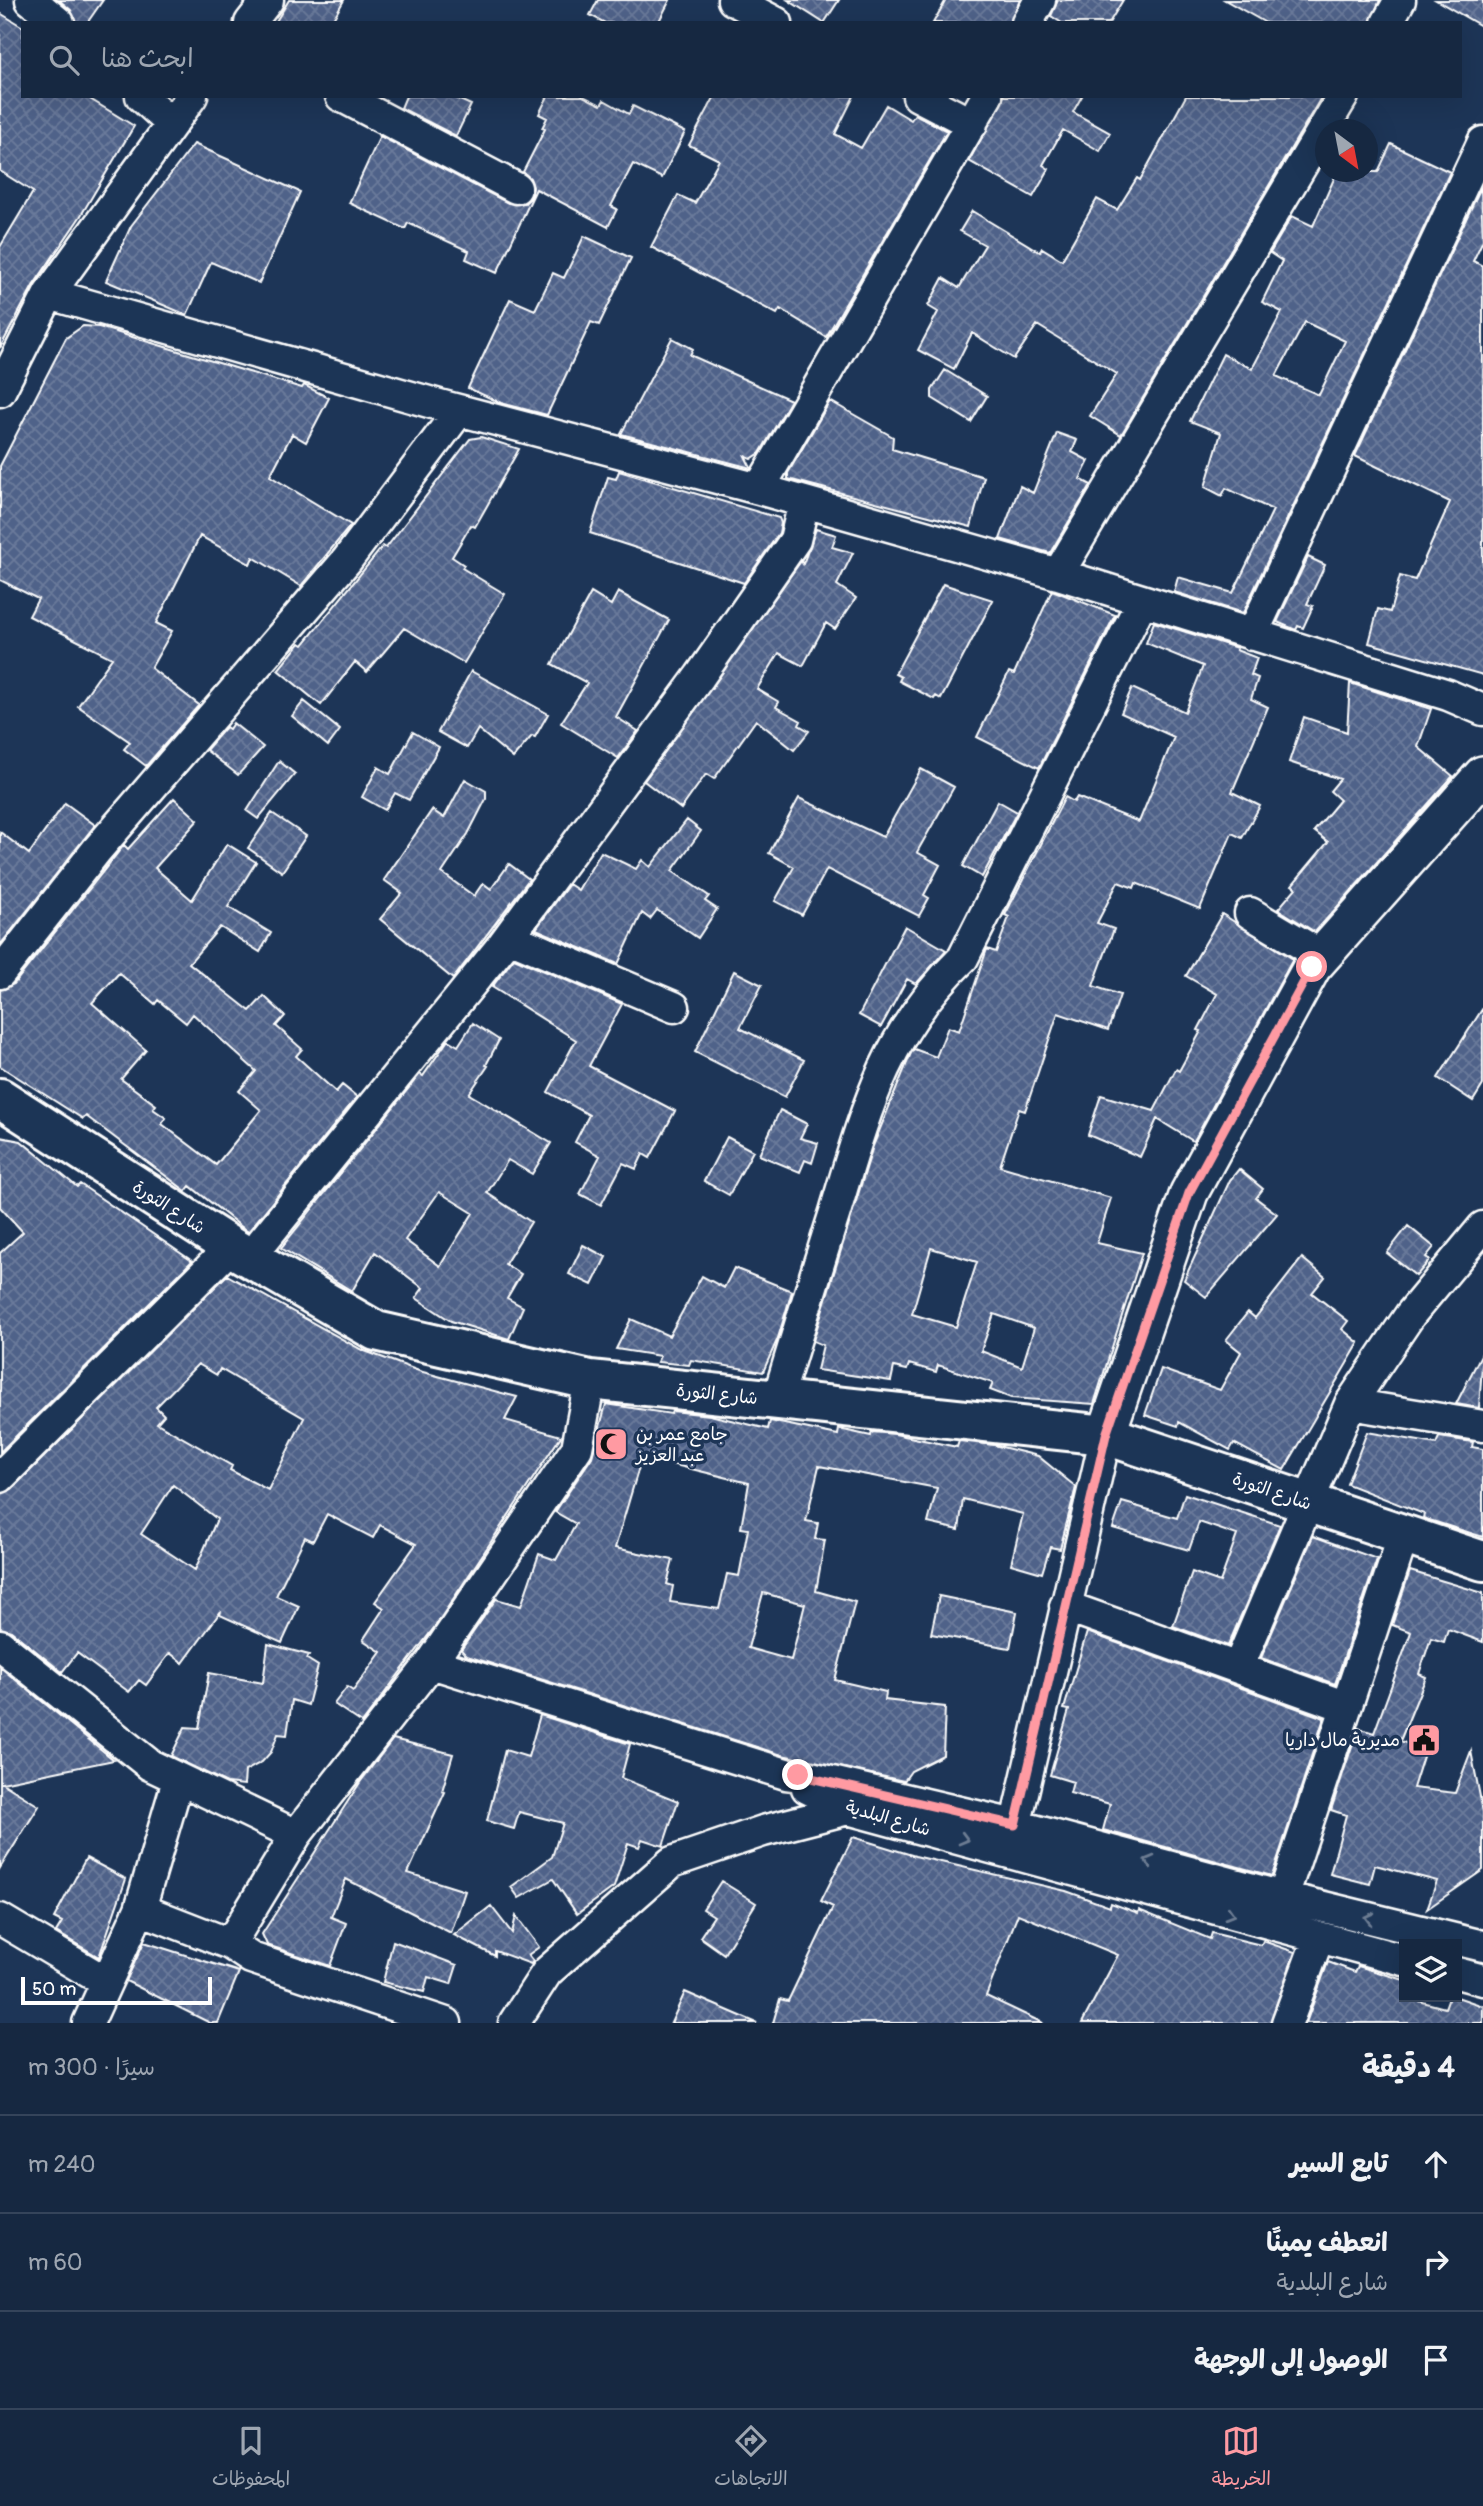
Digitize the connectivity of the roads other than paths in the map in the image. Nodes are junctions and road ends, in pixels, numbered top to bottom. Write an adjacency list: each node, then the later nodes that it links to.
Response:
1 (268, 0): 7 (street)
2 (733, 0): 8 (street)
3 (1040, 0): 9 (street)
4 (1400, 0): 10 (street)
5 (35, 1): 6 (street)
6 (57, 21)
7 (252, 21)
8 (773, 21)
9 (1028, 21)
10 (1388, 21)
11 (143, 98): 17 (street)
12 (190, 98): 17 (street)
13 (345, 98): 20 (street)
14 (922, 98): 18 (street)
15 (986, 98): 18 (street)
16 (1342, 98): 26 (street)
17 (171, 123): 21 (street)
18 (972, 124): 24 (street)
19 (1483, 142): 28 (street)
20 (516, 188)
21 (49, 294): 22 (street); 23 (street)
22 (0, 391)
23 (459, 411): 24 (street); 34 (street)
24 (759, 489): 25 (street)
25 (804, 502): 26 (street); 32 (street)
26 (1058, 574): 27 (street)
27 (1142, 601): 28 (street); 40 (street)
28 (1252, 635): 29 (street)
29 (1483, 710)
30 (1483, 775): 33 (street)
31 (1250, 913): 33 (street)
32 (509, 937): 35 (street); 38 (street)
33 (1322, 956): 43 (street)
34 (0, 973)
35 (674, 1007)
36 (5, 1110): 38 (main road, شارع الثورة)
37 (1483, 1227): 41 (street)
38 (240, 1252): 39 (main road, شارع الثورة); 44 (street)
39 (590, 1380): 40 (main road, شارع الثورة); 50 (street)
40 (777, 1401): 43 (main road, شارع الثورة)
41 (1350, 1404): 42 (street); 45 (street)
42 (1483, 1426)
43 (1106, 1435): 45 (main road, شارع الثورة); 48 (street)
44 (0, 1477)
45 (1305, 1503): 46 (main road, شارع الثورة); 51 (street)
46 (1404, 1534): 47 (main road, شارع الثورة); 52 (street)
47 (1483, 1561)
48 (1065, 1606): 51 (street); 57 (street)
49 (0, 1645): 54 (street)
50 (430, 1663): 53 (street); 56 (street)
51 (1238, 1668): 52 (street)
52 (1344, 1706): 58 (street)
53 (786, 1774): 55 (street, شارع البلدية); 57 (street, شارع البلدية)
54 (178, 1780): 56 (street); 59 (street)
55 (848, 1809): 57 (street, شارع البلدية, one-way to 57); 70 (street)
56 (296, 1835): 62 (street)
57 (1012, 1838): 58 (street, شارع البلدية, one-way to 57); 61 (street, شارع البلدية, one-way to 61)
58 (1283, 1897): 63 (street, شارع البلدية, one-way to 58)
59 (140, 1909): 62 (street); 67 (street)
60 (0, 1919): 67 (street)
61 (1318, 1939): 64 (street, شارع البلدية); 71 (street)
62 (230, 1944): 69 (street)
63 (1483, 1946)
64 (1399, 1959)
65 (1462, 1974): 66 (street)
66 (1483, 1980)
67 (106, 1982): 68 (street)
68 (88, 2023)
69 (446, 2023)
70 (514, 2023)
71 (1287, 2023)

